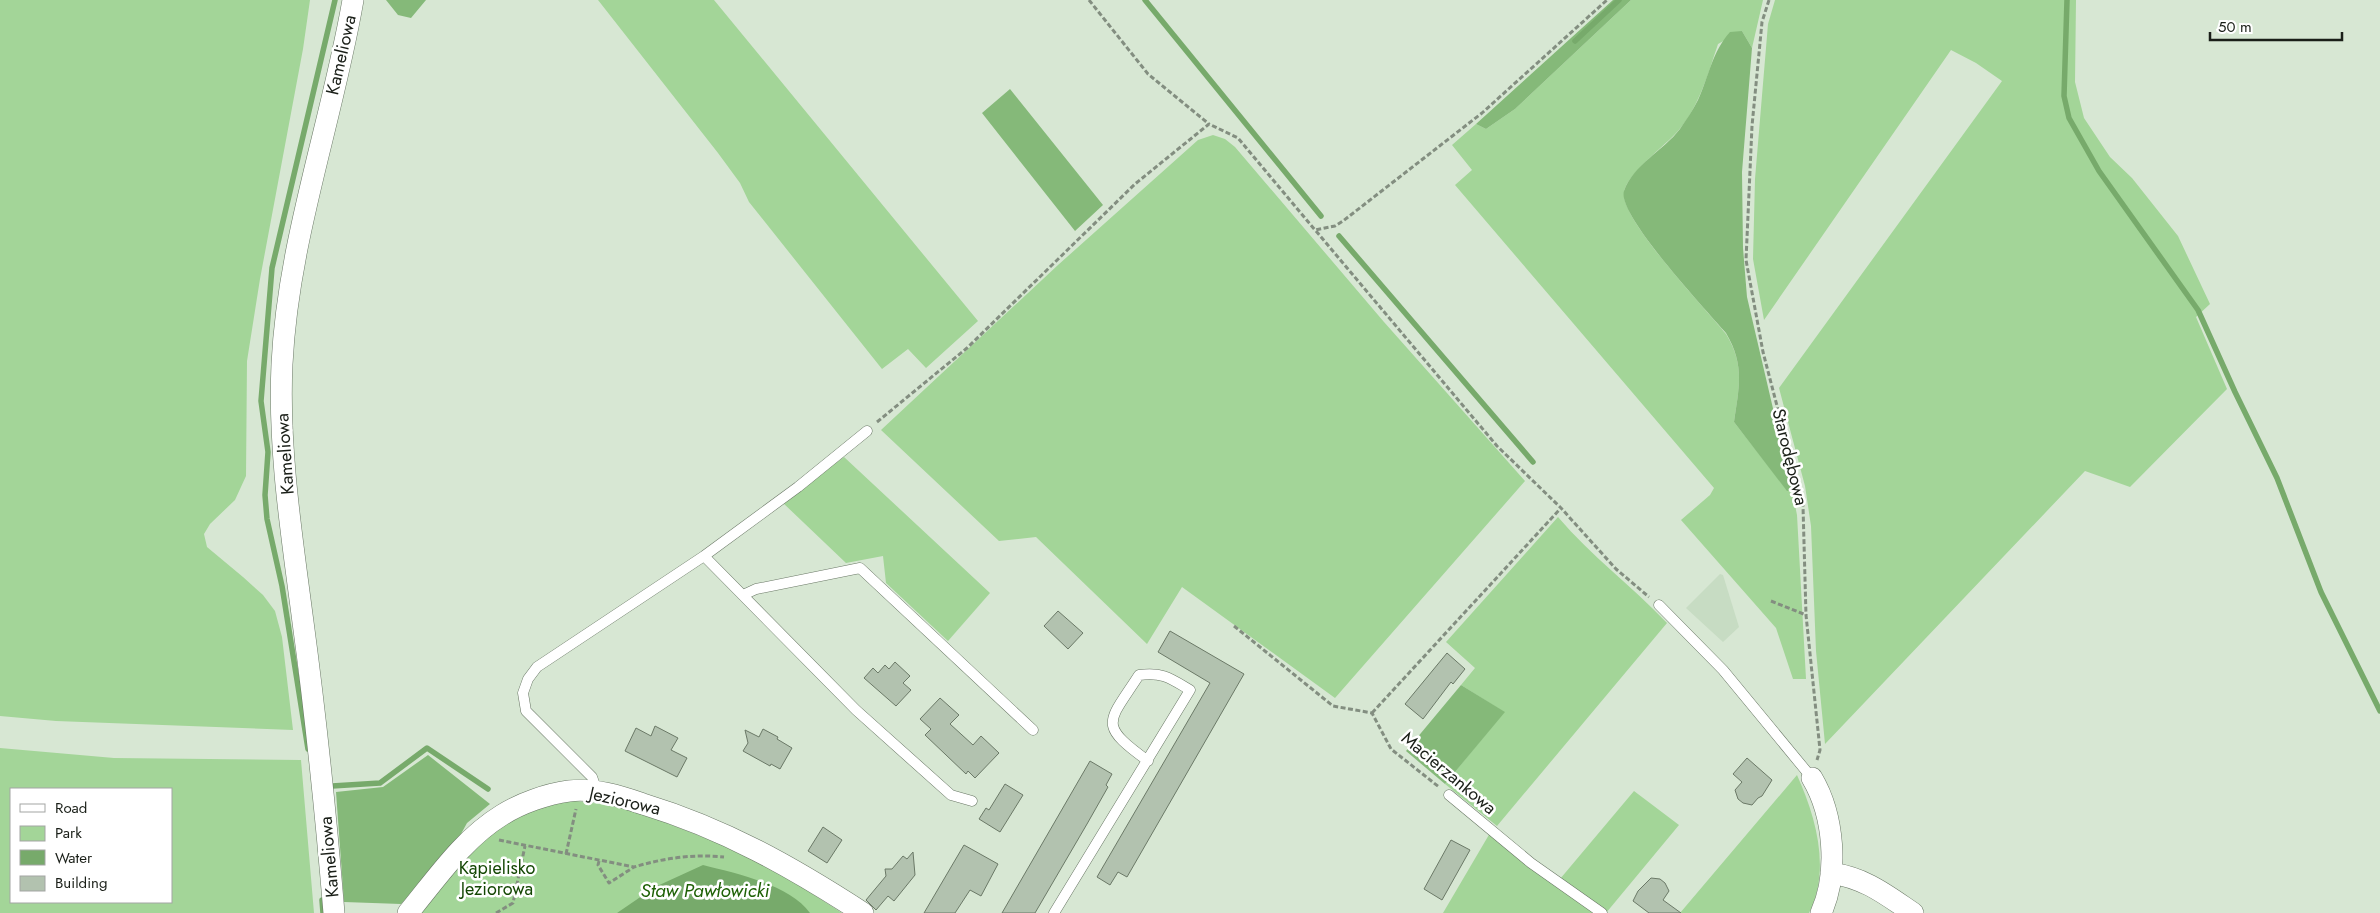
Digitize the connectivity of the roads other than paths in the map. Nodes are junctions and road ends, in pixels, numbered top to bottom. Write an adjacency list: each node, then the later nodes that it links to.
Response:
1 (353, 0): 13 (street, Kameliowa)
2 (867, 431): 3 (lane)
3 (704, 556): 4 (lane); 9 (lane)
4 (743, 595): 6 (lane); 11 (lane)
5 (1659, 605): 8 (lane)
6 (1033, 730)
7 (1148, 761): 7 (lane); 16 (lane)
8 (1812, 778): 12 (street)
9 (588, 791): 14 (street, Jeziorowa); 15 (street, Jeziorowa)
10 (1449, 795): 17 (lane, Macierzankowa)
11 (972, 801)
12 (1831, 873): 18 (street); 19 (street)
13 (334, 913)
14 (408, 913)
15 (863, 913)
16 (1054, 913)
17 (1602, 913)
18 (1822, 913)
19 (1913, 913)

